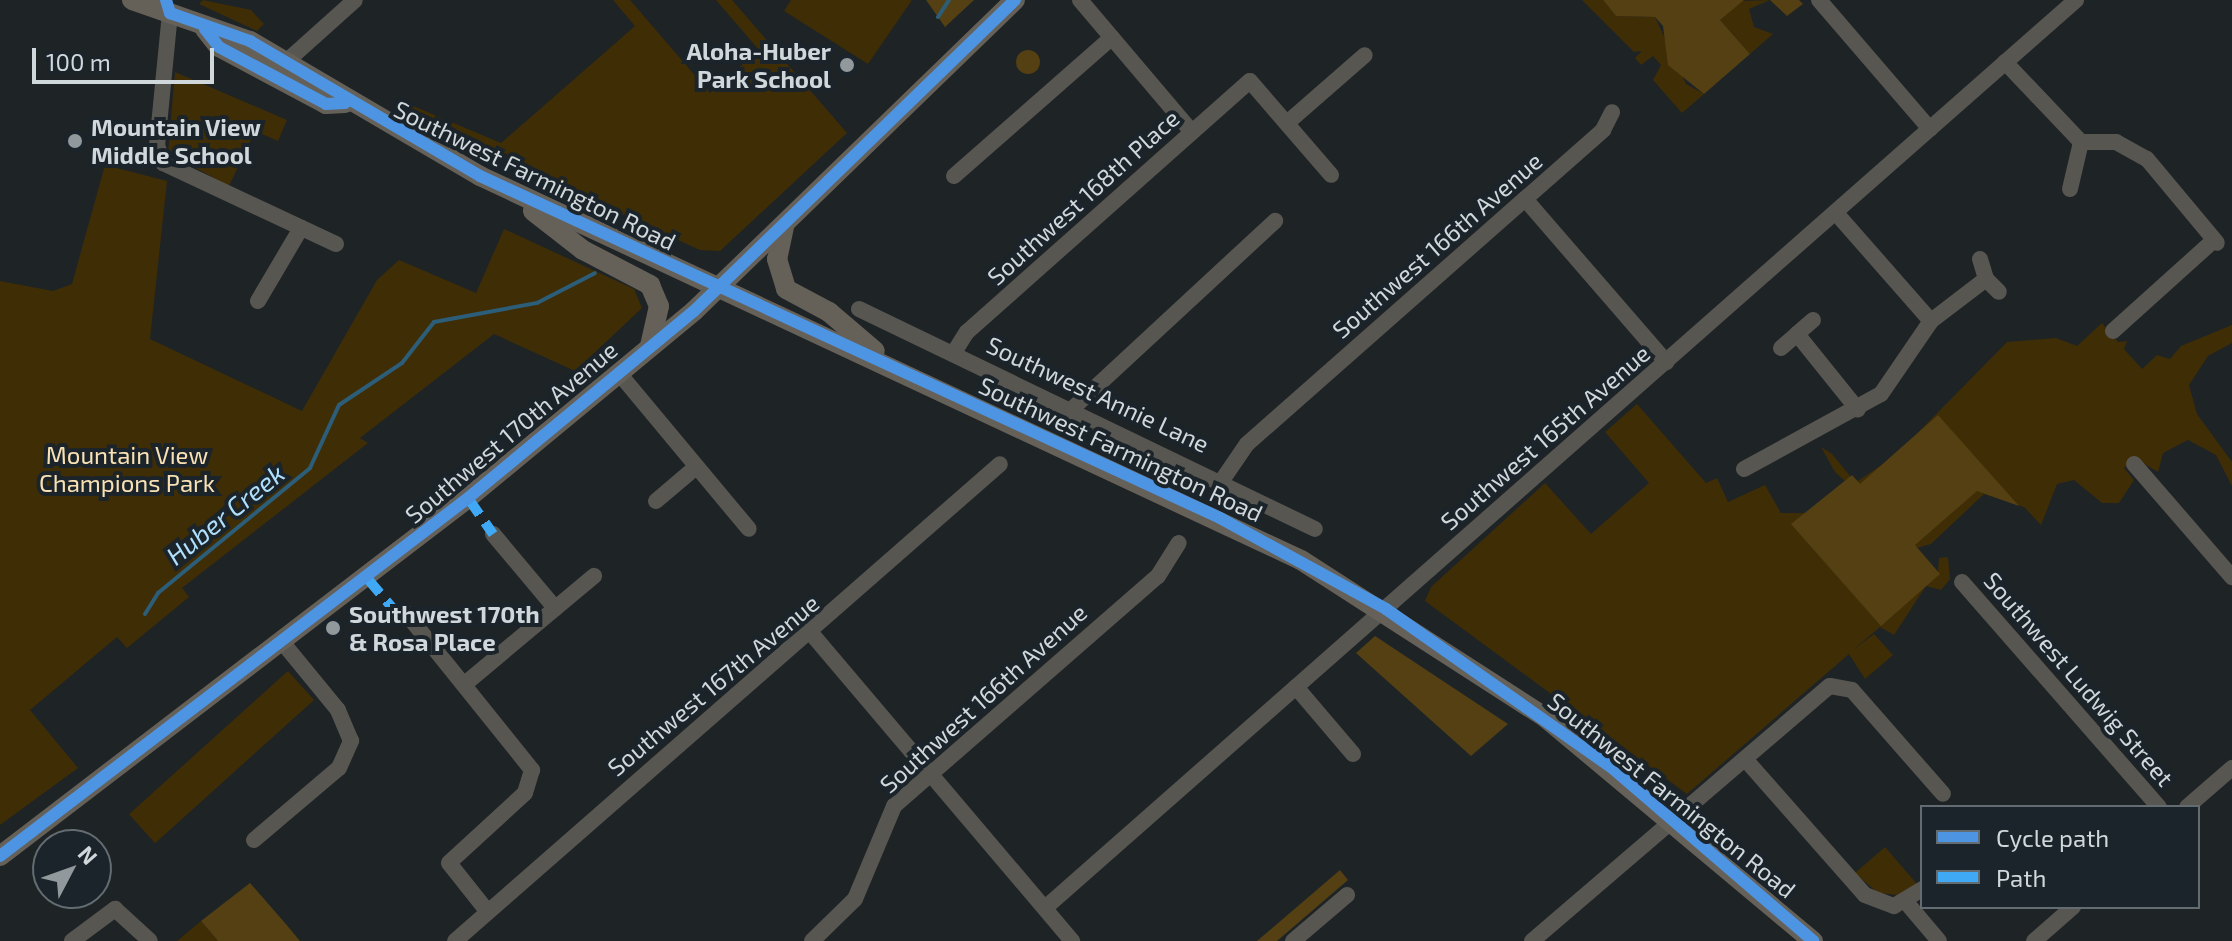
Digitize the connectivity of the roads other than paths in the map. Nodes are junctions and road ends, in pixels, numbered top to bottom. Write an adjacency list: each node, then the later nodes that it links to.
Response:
1 (132, 0): 7 (main road, Southwest Farmington Road)
2 (355, 0): 11 (street)
3 (1015, 0): 26 (main road, Southwest 170th Avenue)
4 (1080, 0): 9 (street)
5 (1819, 0): 16 (street)
6 (2076, 0): 12 (street, Southwest 165th Avenue)
7 (168, 7): 8 (main road, Southwest Farmington Road); 27 (street)
8 (205, 29): 11 (main road, Southwest Farmington Road); 13 (main road, Southwest Farmington Road)
9 (1112, 37): 17 (street); 20 (street)
10 (1365, 55): 15 (street)
11 (287, 61): 13 (main road, Southwest Farmington Road)
12 (2005, 62): 16 (street, Southwest 165th Avenue); 18 (street)
13 (345, 103): 21 (main road, Southwest Farmington Road)
14 (1612, 112): 23 (street, Southwest 166th Avenue)
15 (1287, 123): 17 (street, Southwest 168th Place); 19 (street)
16 (1930, 129): 24 (street, Southwest 165th Avenue)
17 (1192, 132): 41 (street, Southwest 168th Place)
18 (2081, 142): 22 (street); 37 (street)
19 (1331, 175)
20 (954, 176)
21 (504, 188): 31 (main road, Southwest Farmington Road); 39 (main road)
22 (2070, 189)
23 (1525, 199): 42 (street); 51 (street, Southwest 166th Avenue)
24 (1836, 213): 36 (street); 42 (street, Southwest 165th Avenue)
25 (1275, 221): 45 (street)
26 (784, 227): 31 (main road, Southwest 170th Avenue); 43 (main road)
27 (301, 228): 28 (street); 33 (street)
28 (336, 244)
29 (1980, 259): 30 (street)
30 (1986, 279): 32 (street); 36 (street)
31 (719, 289): 39 (main road, Southwest 170th Avenue); 43 (main road, Southwest Farmington Road)
32 (1999, 292)
33 (258, 301)
34 (859, 309): 41 (street, Southwest Annie Lane)
35 (1813, 320): 38 (street)
36 (1931, 321): 46 (street)
37 (2113, 331)
38 (1797, 334): 40 (street); 46 (street)
39 (650, 346): 44 (main road, Southwest 170th Avenue)
40 (1781, 348)
41 (953, 354): 45 (street, Southwest Annie Lane)
42 (1666, 362): 61 (street, Southwest 165th Avenue)
43 (897, 368): 61 (main road, Southwest Farmington Road)
44 (618, 372): 49 (street); 64 (main road, Southwest 170th Avenue)
45 (1072, 409): 51 (street, Southwest Annie Lane)
46 (1858, 410): 50 (street)
47 (1000, 464): 63 (street, Southwest 167th Avenue)
48 (2134, 464): 58 (street)
49 (696, 467): 52 (street); 53 (street)
50 (1744, 469)
51 (1223, 479): 54 (street, Southwest Annie Lane)
52 (656, 501)
53 (749, 529)
54 (1315, 529)
55 (493, 534): 60 (street)
56 (1179, 543): 70 (street, Southwest 166th Avenue)
57 (594, 576): 60 (street)
58 (2232, 577)
59 (1962, 582): 72 (street, Southwest Ludwig Street)
60 (555, 608): 65 (street)
61 (1386, 609): 66 (street, Southwest 165th Avenue); 74 (main road, Southwest Farmington Road)
62 (405, 612): 65 (street)
63 (811, 633): 70 (street); 82 (street, Southwest 167th Avenue)
64 (283, 643): 75 (street); 76 (main road, Southwest 170th Avenue)
65 (466, 683): 82 (street)
66 (1296, 687): 67 (street); 80 (street, Southwest 165th Avenue)
67 (1353, 754)
68 (1745, 759): 71 (street); 74 (street); 79 (street)
69 (2232, 768): 73 (street)
70 (928, 773): 80 (street); 86 (street, Southwest 166th Avenue)
71 (1943, 794)
72 (2157, 805)
73 (2189, 805)
74 (1670, 816): 89 (street); 90 (main road, Southwest Farmington Road)
75 (254, 840)
76 (0, 856)
77 (1920, 891): 79 (street)
78 (1347, 895): 88 (street)
79 (1906, 902): 91 (street)
80 (1045, 908): 87 (street)
81 (2071, 909): 92 (street)
82 (487, 911): 83 (street, Southwest 167th Avenue)
83 (460, 939)
84 (72, 941): 85 (street)
85 (150, 941)
86 (812, 941)
87 (1072, 941)
88 (1293, 941)
89 (1532, 941)
90 (1813, 941)
91 (1939, 941)
92 (2034, 941)

